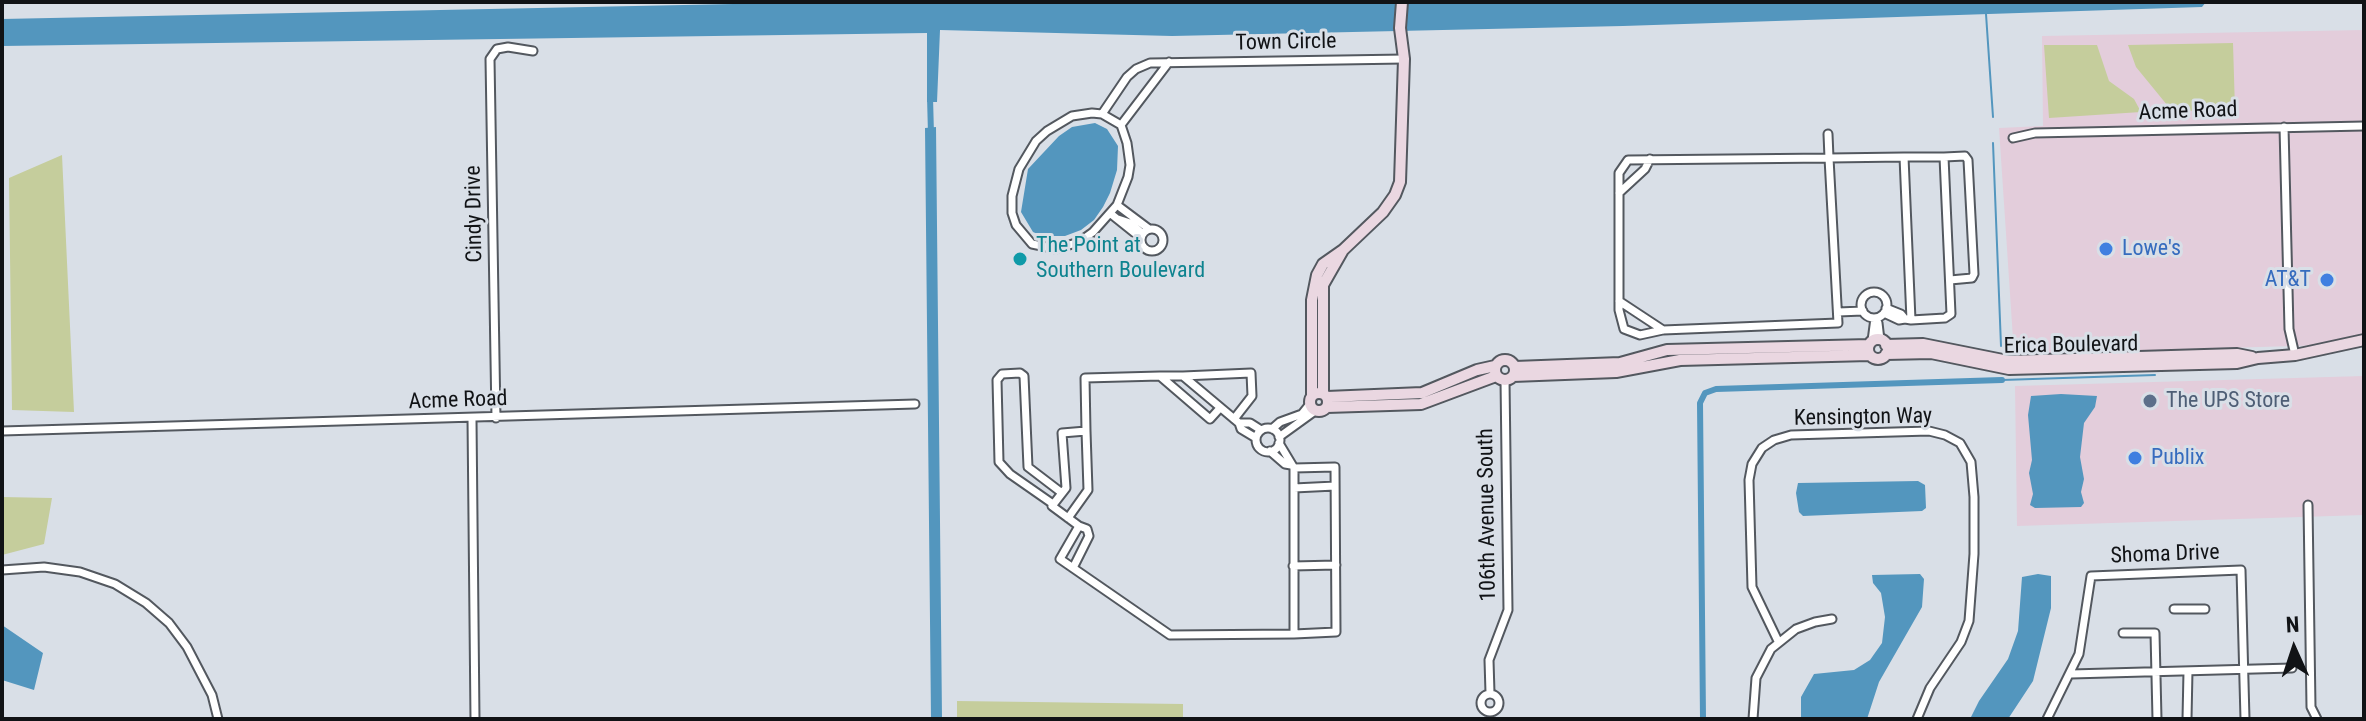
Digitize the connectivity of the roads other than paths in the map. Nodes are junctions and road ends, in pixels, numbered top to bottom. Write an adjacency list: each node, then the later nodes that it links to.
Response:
1 (1405, 2): 3 (street)
2 (533, 51): 35 (street, Cindy Drive)
3 (1404, 59): 4 (street, Town Circle); 32 (street)
4 (1169, 62): 5 (street, Town Circle); 6 (street)
5 (1102, 114): 6 (street); 17 (street)
6 (1121, 125): 16 (street)
7 (2364, 126): 8 (street, Acme Road)
8 (2284, 127): 10 (street, Acme Road); 28 (street)
9 (1828, 134): 13 (street)
10 (2013, 138)
11 (1904, 157): 12 (street); 13 (street); 24 (street)
12 (1944, 157): 18 (street); 18 (street)
13 (1829, 158): 14 (street); 22 (street)
14 (1650, 159): 15 (street); 15 (street)
15 (1619, 193): 19 (street)
16 (1117, 205): 17 (street); 17 (street)
17 (1113, 217)
18 (1950, 280): 24 (street)
19 (1619, 301): 25 (street); 25 (street)
20 (1863, 311): 21 (street); 22 (street); 23 (street)
21 (1885, 311): 23 (street); 24 (street)
22 (1838, 312): 25 (street)
23 (1875, 319): 27 (street)
24 (1908, 319)
25 (1663, 330)
26 (2364, 340): 28 (street, Erica Boulevard)
27 (1877, 347): 28 (street, Erica Boulevard); 29 (street, Erica Boulevard)
28 (2295, 355)
29 (1505, 373): 32 (street, Erica Boulevard); 73 (street, 106th Avenue South)
30 (1160, 376): 31 (street); 34 (street); 40 (street)
31 (1183, 376): 34 (street); 37 (street)
32 (1319, 401): 38 (street); 43 (street)
33 (915, 404): 35 (street, Acme Road)
34 (1220, 408): 37 (street)
35 (496, 418): 36 (street, Acme Road)
36 (472, 419): 39 (street, Acme Road); 75 (street)
37 (1237, 421): 41 (street)
38 (1272, 429): 41 (street); 43 (street)
39 (2, 431)
40 (1086, 431): 53 (street); 56 (street)
41 (1259, 434): 47 (street)
42 (1966, 436): 45 (street)
43 (1279, 440): 47 (street); 49 (street)
44 (1755, 441): 46 (street)
45 (1960, 443): 46 (street, Kensington Way); 77 (street, Kensington Way)
46 (1762, 448): 67 (street)
47 (1270, 451): 49 (street)
48 (1028, 467): 50 (street); 50 (street); 53 (street)
49 (1293, 467): 51 (street); 52 (street)
50 (1017, 479): 54 (street)
51 (1335, 486): 52 (street); 58 (street)
52 (1294, 488): 59 (street)
53 (1062, 493): 54 (street)
54 (1053, 504): 56 (street)
55 (2308, 505): 82 (street)
56 (1068, 518): 57 (street)
57 (1079, 526): 60 (street); 60 (street)
58 (1336, 565): 59 (street); 66 (street)
59 (1293, 566): 66 (street)
60 (1073, 568): 66 (street)
61 (2, 570): 74 (street)
62 (2174, 609): 63 (street)
63 (2205, 609)
64 (1832, 619): 67 (street)
65 (2123, 633): 71 (street)
66 (1294, 634)
67 (1778, 641): 76 (street)
68 (2292, 668): 69 (street)
69 (2244, 670): 70 (street); 72 (street, Shoma Drive); 81 (street, Shoma Drive)
70 (2188, 671): 71 (street); 80 (street)
71 (2156, 672): 72 (street); 79 (street)
72 (2071, 674): 78 (street, Shoma Drive)
73 (1490, 693)
74 (218, 719)
75 (475, 719)
76 (1753, 719)
77 (1917, 719)
78 (2047, 719)
79 (2157, 719)
80 (2187, 719)
81 (2245, 719)
82 (2317, 719)

